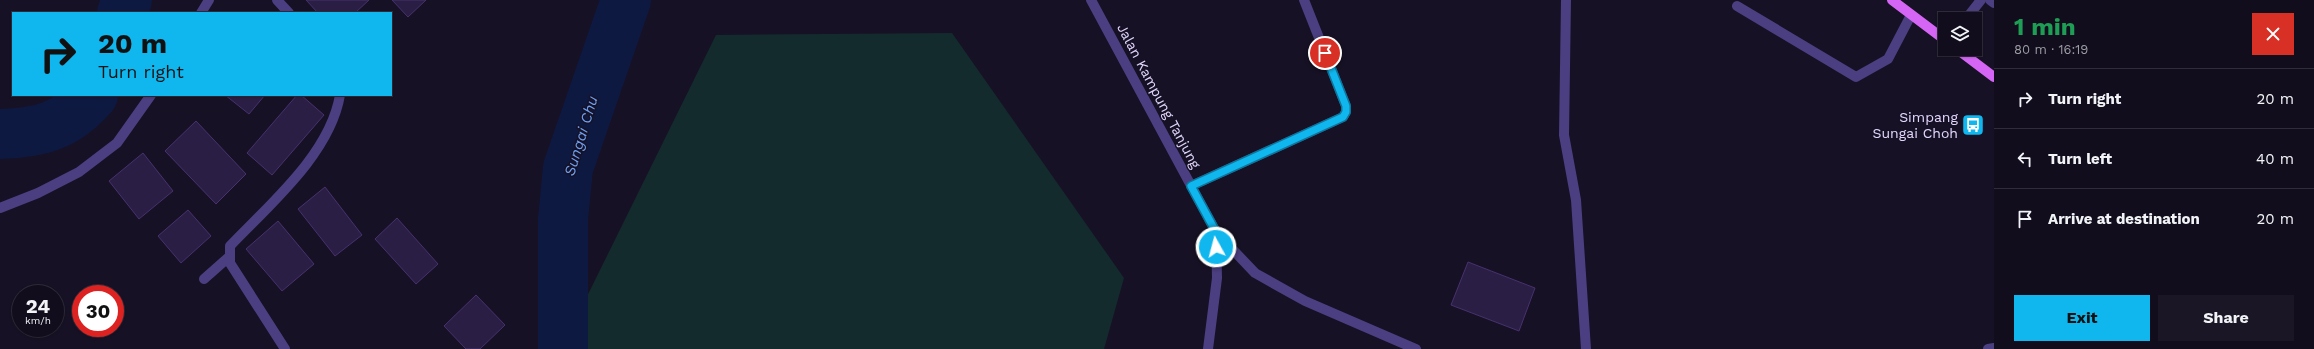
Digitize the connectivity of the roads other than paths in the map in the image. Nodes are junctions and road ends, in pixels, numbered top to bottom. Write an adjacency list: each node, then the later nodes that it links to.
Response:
1 (209, 0): 11 (street)
2 (277, 0): 12 (street)
3 (1092, 0): 20 (street, Jalan Kampung Tanjung)
4 (1304, 0): 20 (street)
5 (1566, 0): 29 (street)
6 (1892, 0): 14 (main road)
7 (1981, 0): 13 (street)
8 (1990, 0): 9 (street)
9 (1994, 3)
10 (1737, 6): 14 (street)
11 (202, 12)
12 (288, 12)
13 (1972, 12)
14 (1912, 15): 15 (main road)
15 (1938, 35)
16 (1966, 56): 17 (main road)
17 (1994, 77)
18 (150, 96): 21 (street)
19 (340, 96): 23 (street)
20 (1191, 186): 22 (street, Jalan Kampung Tanjung)
21 (0, 208)
22 (1216, 232): 27 (street); 28 (street, Jalan Kampung Tanjung)
23 (230, 256): 24 (street); 26 (street)
24 (204, 279)
25 (1994, 348): 30 (street)
26 (285, 349)
27 (1208, 349)
28 (1416, 349)
29 (1586, 349)
30 (1988, 349)

